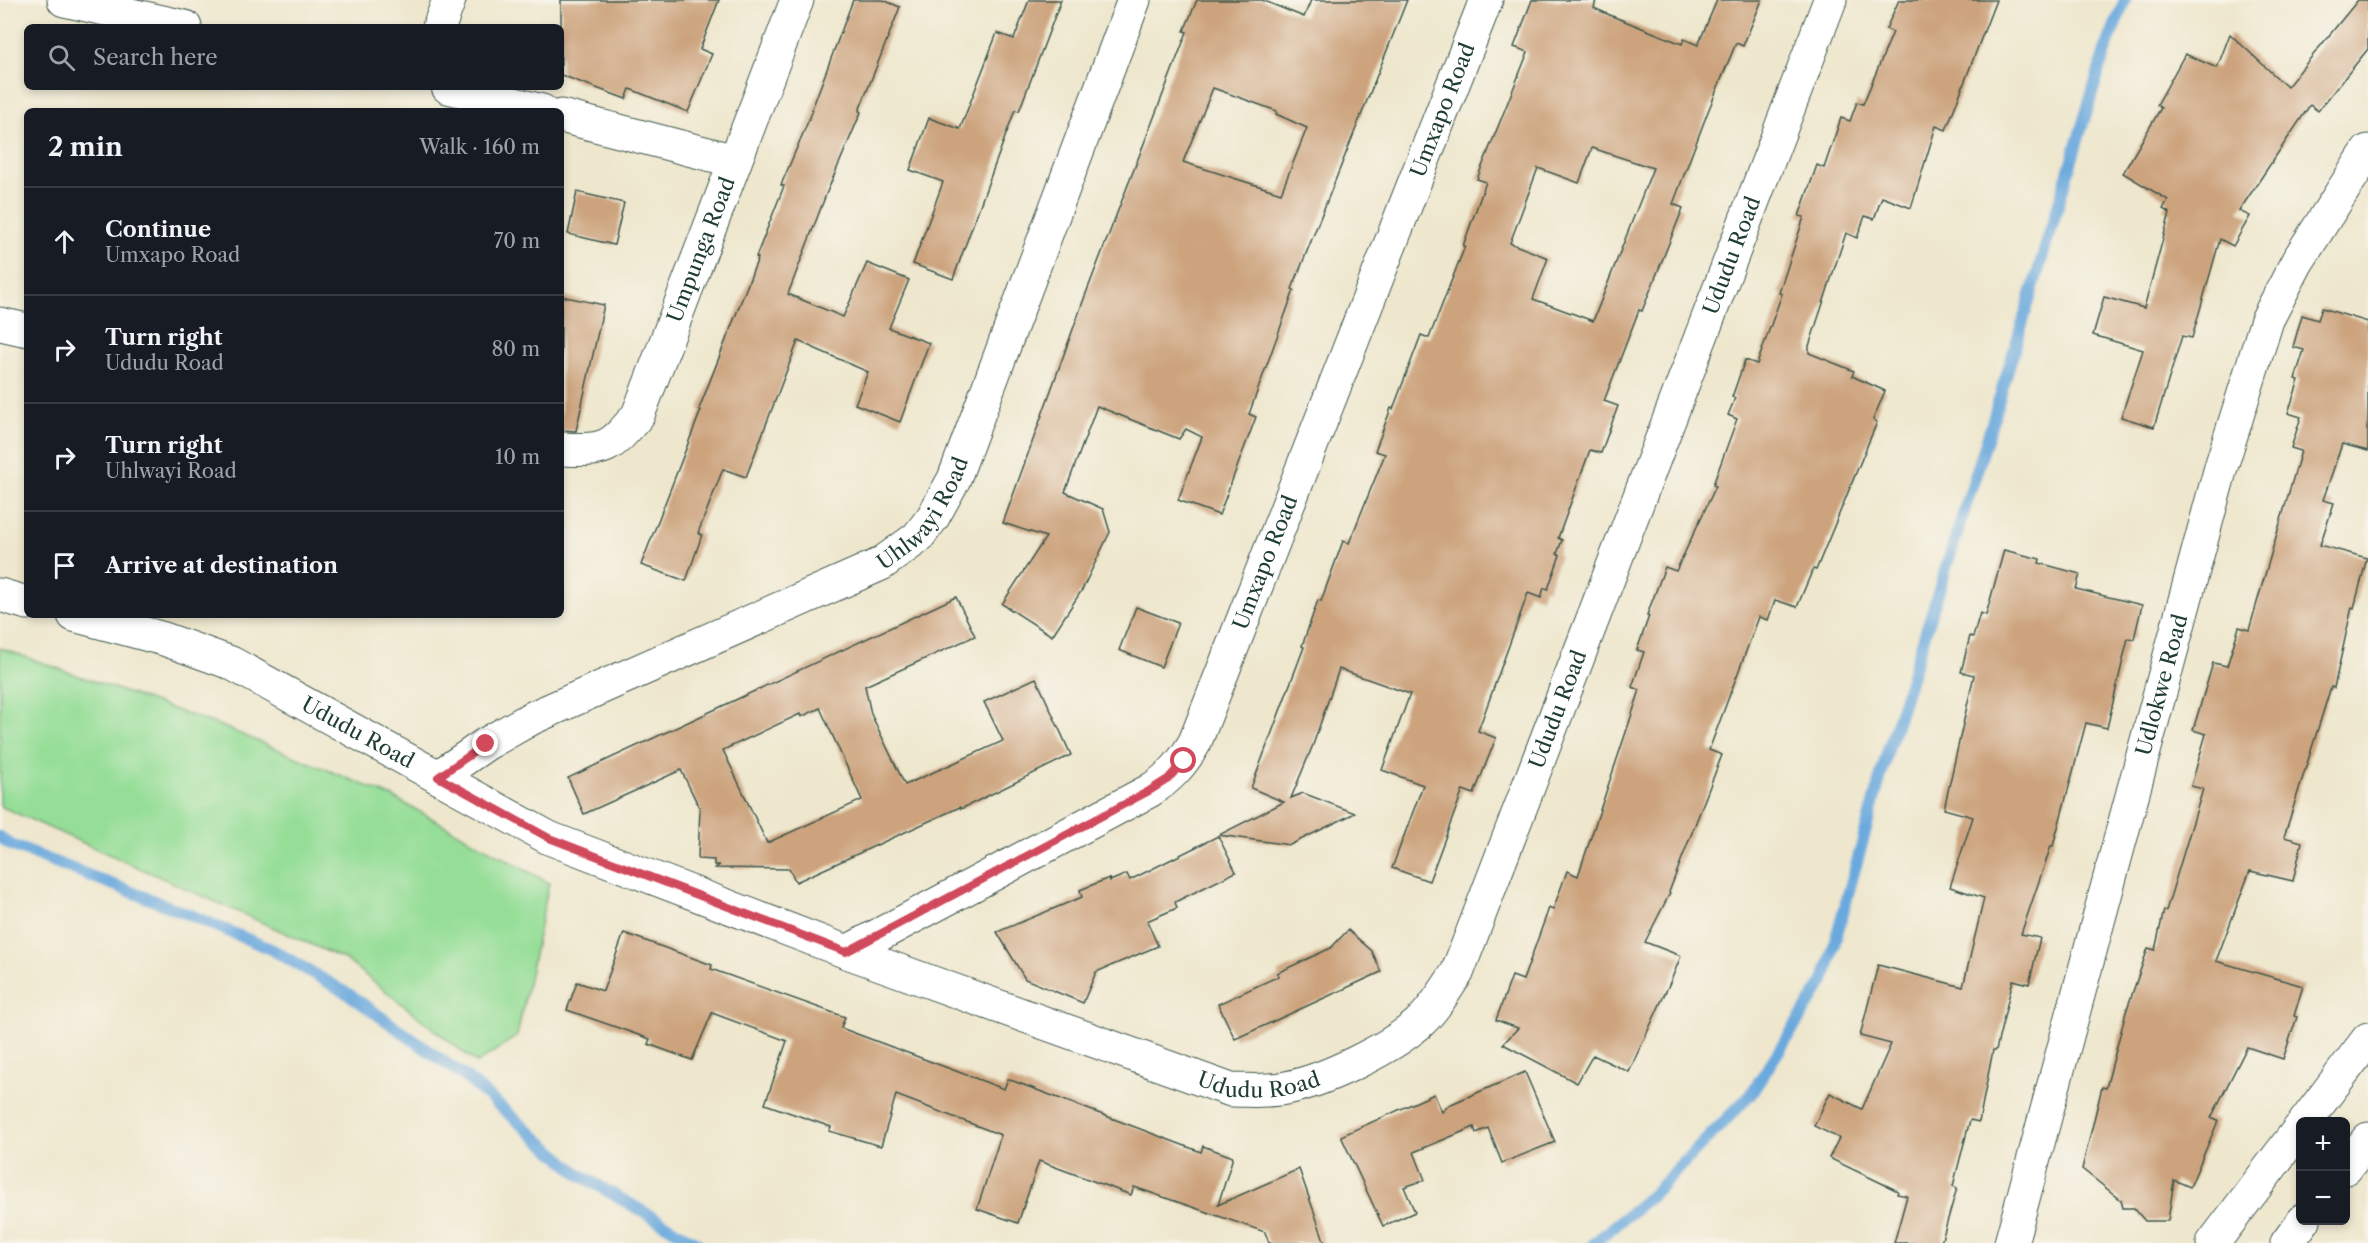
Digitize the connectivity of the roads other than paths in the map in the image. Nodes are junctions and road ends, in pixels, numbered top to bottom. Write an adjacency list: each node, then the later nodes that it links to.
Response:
1 (64, 0): 7 (street)
2 (449, 0): 9 (street)
3 (797, 0): 14 (street, Umpunga Road)
4 (1134, 0): 21 (street, Uhlwayi Road)
5 (1486, 0): 22 (street, Umxapo Road)
6 (1830, 0): 22 (street, Ududu Road)
7 (101, 4): 8 (street)
8 (174, 24)
9 (440, 24)
10 (460, 90): 11 (street)
11 (530, 108)
12 (564, 117): 14 (street)
13 (2368, 151): 29 (street, Udlokwe Road)
14 (735, 161): 17 (street, Umpunga Road)
15 (0, 324): 16 (street)
16 (24, 329)
17 (564, 449)
18 (0, 595): 19 (street)
19 (24, 602)
20 (85, 618): 21 (street, Ududu Road)
21 (438, 777): 22 (street, Ududu Road)
22 (846, 952)
23 (2368, 1039): 24 (street)
24 (2309, 1117)
25 (2296, 1135): 30 (street)
26 (2368, 1139): 27 (street)
27 (2350, 1163)
28 (2301, 1225): 31 (street)
29 (2011, 1243)
30 (2213, 1243)
31 (2287, 1243)

